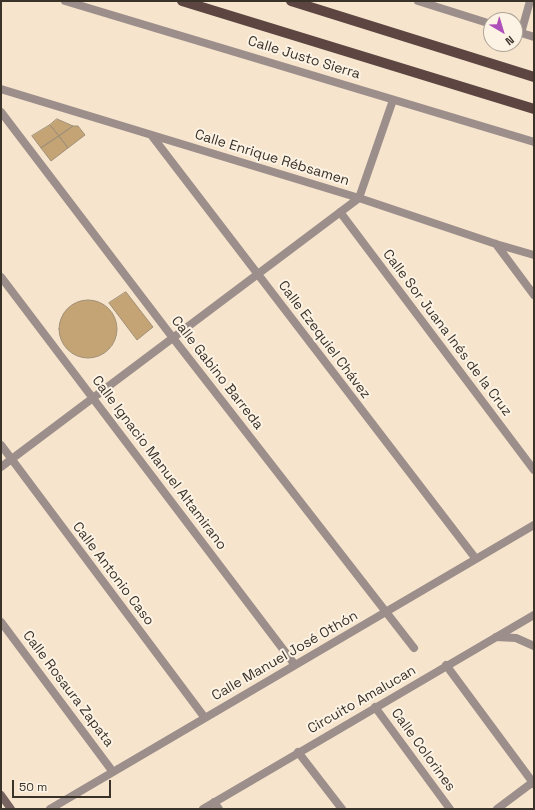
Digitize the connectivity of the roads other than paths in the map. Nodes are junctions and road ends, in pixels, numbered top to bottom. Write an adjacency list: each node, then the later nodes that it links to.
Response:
1 (65, 1): 12 (street, Calle Justo Sierra)
2 (182, 1): 13 (main road, Calle Justo Sierra)
3 (291, 1): 10 (main road)
4 (418, 1): 7 (street)
5 (530, 1): 6 (street)
6 (523, 19)
7 (483, 21)
8 (523, 34): 9 (street)
9 (534, 37)
10 (534, 77)
11 (1, 89): 15 (street, Calle Enrique Rébsamen)
12 (393, 100): 16 (street, Calle Justo Sierra); 17 (street)
13 (534, 109)
14 (1, 112): 24 (street, Calle Gabino Barreda)
15 (152, 136): 17 (street, Calle Enrique Rébsamen); 21 (street, Calle Ezequiel Chávez)
16 (534, 142)
17 (359, 198): 18 (street); 19 (street, Calle Enrique Rébsamen)
18 (340, 212): 21 (street); 29 (street, Calle Sor Juana Inés de la Cruz)
19 (496, 244): 20 (street, Calle Enrique Rébsamen); 23 (street)
20 (534, 255)
21 (258, 274): 24 (street); 31 (street, Calle Ezequiel Chávez)
22 (1, 277): 25 (street, Calle Ignacio Manuel Altamirano)
23 (534, 295)
24 (173, 338): 25 (street); 32 (street, Calle Gabino Barreda)
25 (93, 398): 27 (street); 38 (street, Calle Ignacio Manuel Altamirano)
26 (1, 445): 27 (street, Calle Antonio Caso)
27 (12, 459): 28 (street); 41 (street, Calle Antonio Caso)
28 (1, 467)
29 (534, 470)
30 (534, 525): 31 (street, Calle Manuel José Othón)
31 (476, 559): 32 (street, Calle Manuel José Othón)
32 (386, 611): 37 (street, Calle Gabino Barreda); 38 (street, Calle Manuel José Othón)
33 (534, 615): 35 (street, Circuito Amalucan)
34 (1, 622): 43 (street, Calle Rosaura Zapata)
35 (495, 638): 36 (street); 39 (street, Circuito Amalucan)
36 (534, 646)
37 (414, 648)
38 (296, 665): 41 (street, Calle Manuel José Othón)
39 (446, 665): 40 (street, Circuito Amalucan); 44 (street)
40 (375, 707): 42 (street, Circuito Amalucan); 51 (street, Calle Colorines)
41 (205, 718): 43 (street, Calle Manuel José Othón)
42 (298, 752): 46 (street, Circuito Amalucan); 50 (street)
43 (113, 772): 48 (street, Calle Manuel José Othón)
44 (533, 783): 52 (street)
45 (1, 795): 47 (street)
46 (217, 806): 49 (street, Circuito Amalucan)
47 (12, 809)
48 (50, 809)
49 (203, 809)
50 (342, 809)
51 (450, 809)
52 (497, 809)

